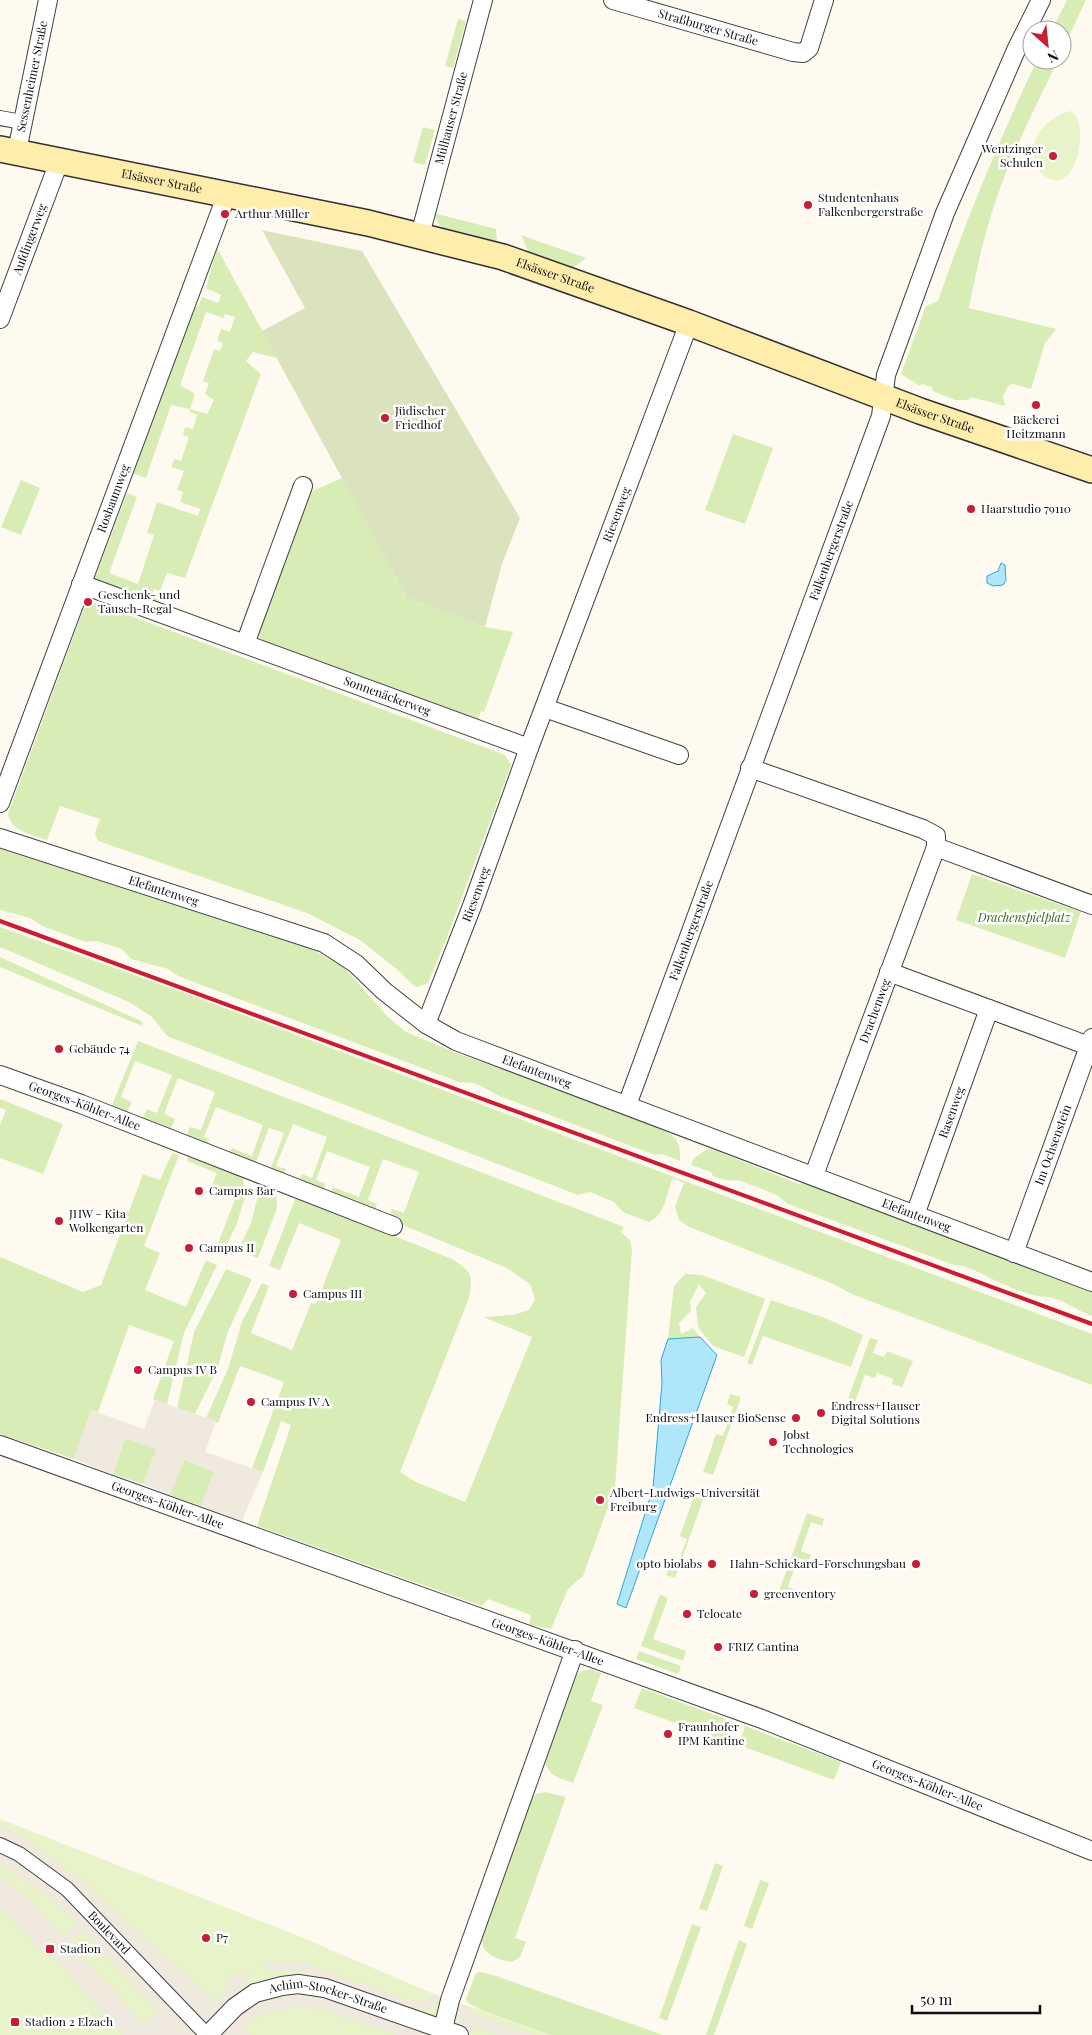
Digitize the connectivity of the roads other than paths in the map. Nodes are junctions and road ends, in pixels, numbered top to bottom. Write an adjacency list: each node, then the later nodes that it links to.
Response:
1 (48, 0): 7 (street, Sessenheimer Straße)
2 (483, 0): 11 (street, Mülhauser Straße)
3 (613, 0): 4 (street, Straßburger Straße)
4 (824, 0)
5 (1040, 0): 14 (street, Falkenbergerstraße)
6 (0, 118): 7 (street)
7 (22, 122): 8 (street, Sessenheimer Straße)
8 (8, 150): 9 (main road, Elsässer Straße)
9 (60, 159): 10 (main road, Elsässer Straße); 12 (street, Aufdingerweg)
10 (227, 194): 11 (main road, Elsässer Straße); 17 (street, Rosbaumweg)
11 (420, 235): 13 (main road, Elsässer Straße)
12 (0, 319)
13 (689, 323): 14 (main road, Elsässer Straße); 19 (street, Riesenweg)
14 (883, 397): 15 (main road, Elsässer Straße); 22 (street, Falkenbergerstraße)
15 (1092, 470)
16 (303, 486): 18 (street)
17 (81, 584): 18 (street, Sonnenäckerweg); 23 (street, Rosbaumweg)
18 (245, 644): 20 (street, Sonnenäckerweg)
19 (545, 708): 20 (street, Riesenweg); 21 (street)
20 (529, 748): 29 (street, Riesenweg)
21 (679, 755)
22 (750, 768): 25 (street); 32 (street, Falkenbergerstraße)
23 (0, 803)
24 (0, 838): 29 (street, Elefantenweg)
25 (936, 847): 26 (street); 27 (street, Drachenweg)
26 (1092, 905)
27 (889, 972): 28 (street); 33 (street, Drachenweg)
28 (989, 1009): 30 (street); 34 (street, Rasenweg)
29 (426, 1024): 32 (street, Elefantenweg)
30 (1091, 1042): 36 (street, Im Ochsenstein)
31 (0, 1075): 35 (street, Georges-Köhler-Allee)
32 (627, 1105): 33 (street, Elefantenweg)
33 (814, 1176): 34 (street, Elefantenweg)
34 (915, 1215): 36 (street, Elefantenweg)
35 (393, 1226)
36 (1014, 1253): 37 (street, Elefantenweg)
37 (1092, 1282)
38 (0, 1445): 39 (street, Georges-Köhler-Allee)
39 (575, 1650): 41 (street, Georges-Köhler-Allee); 42 (street)
40 (0, 1845): 43 (street, Boulevard)
41 (1092, 1852)
42 (451, 2032): 43 (street, Achim-Stocker-Straße)
43 (207, 2035)

